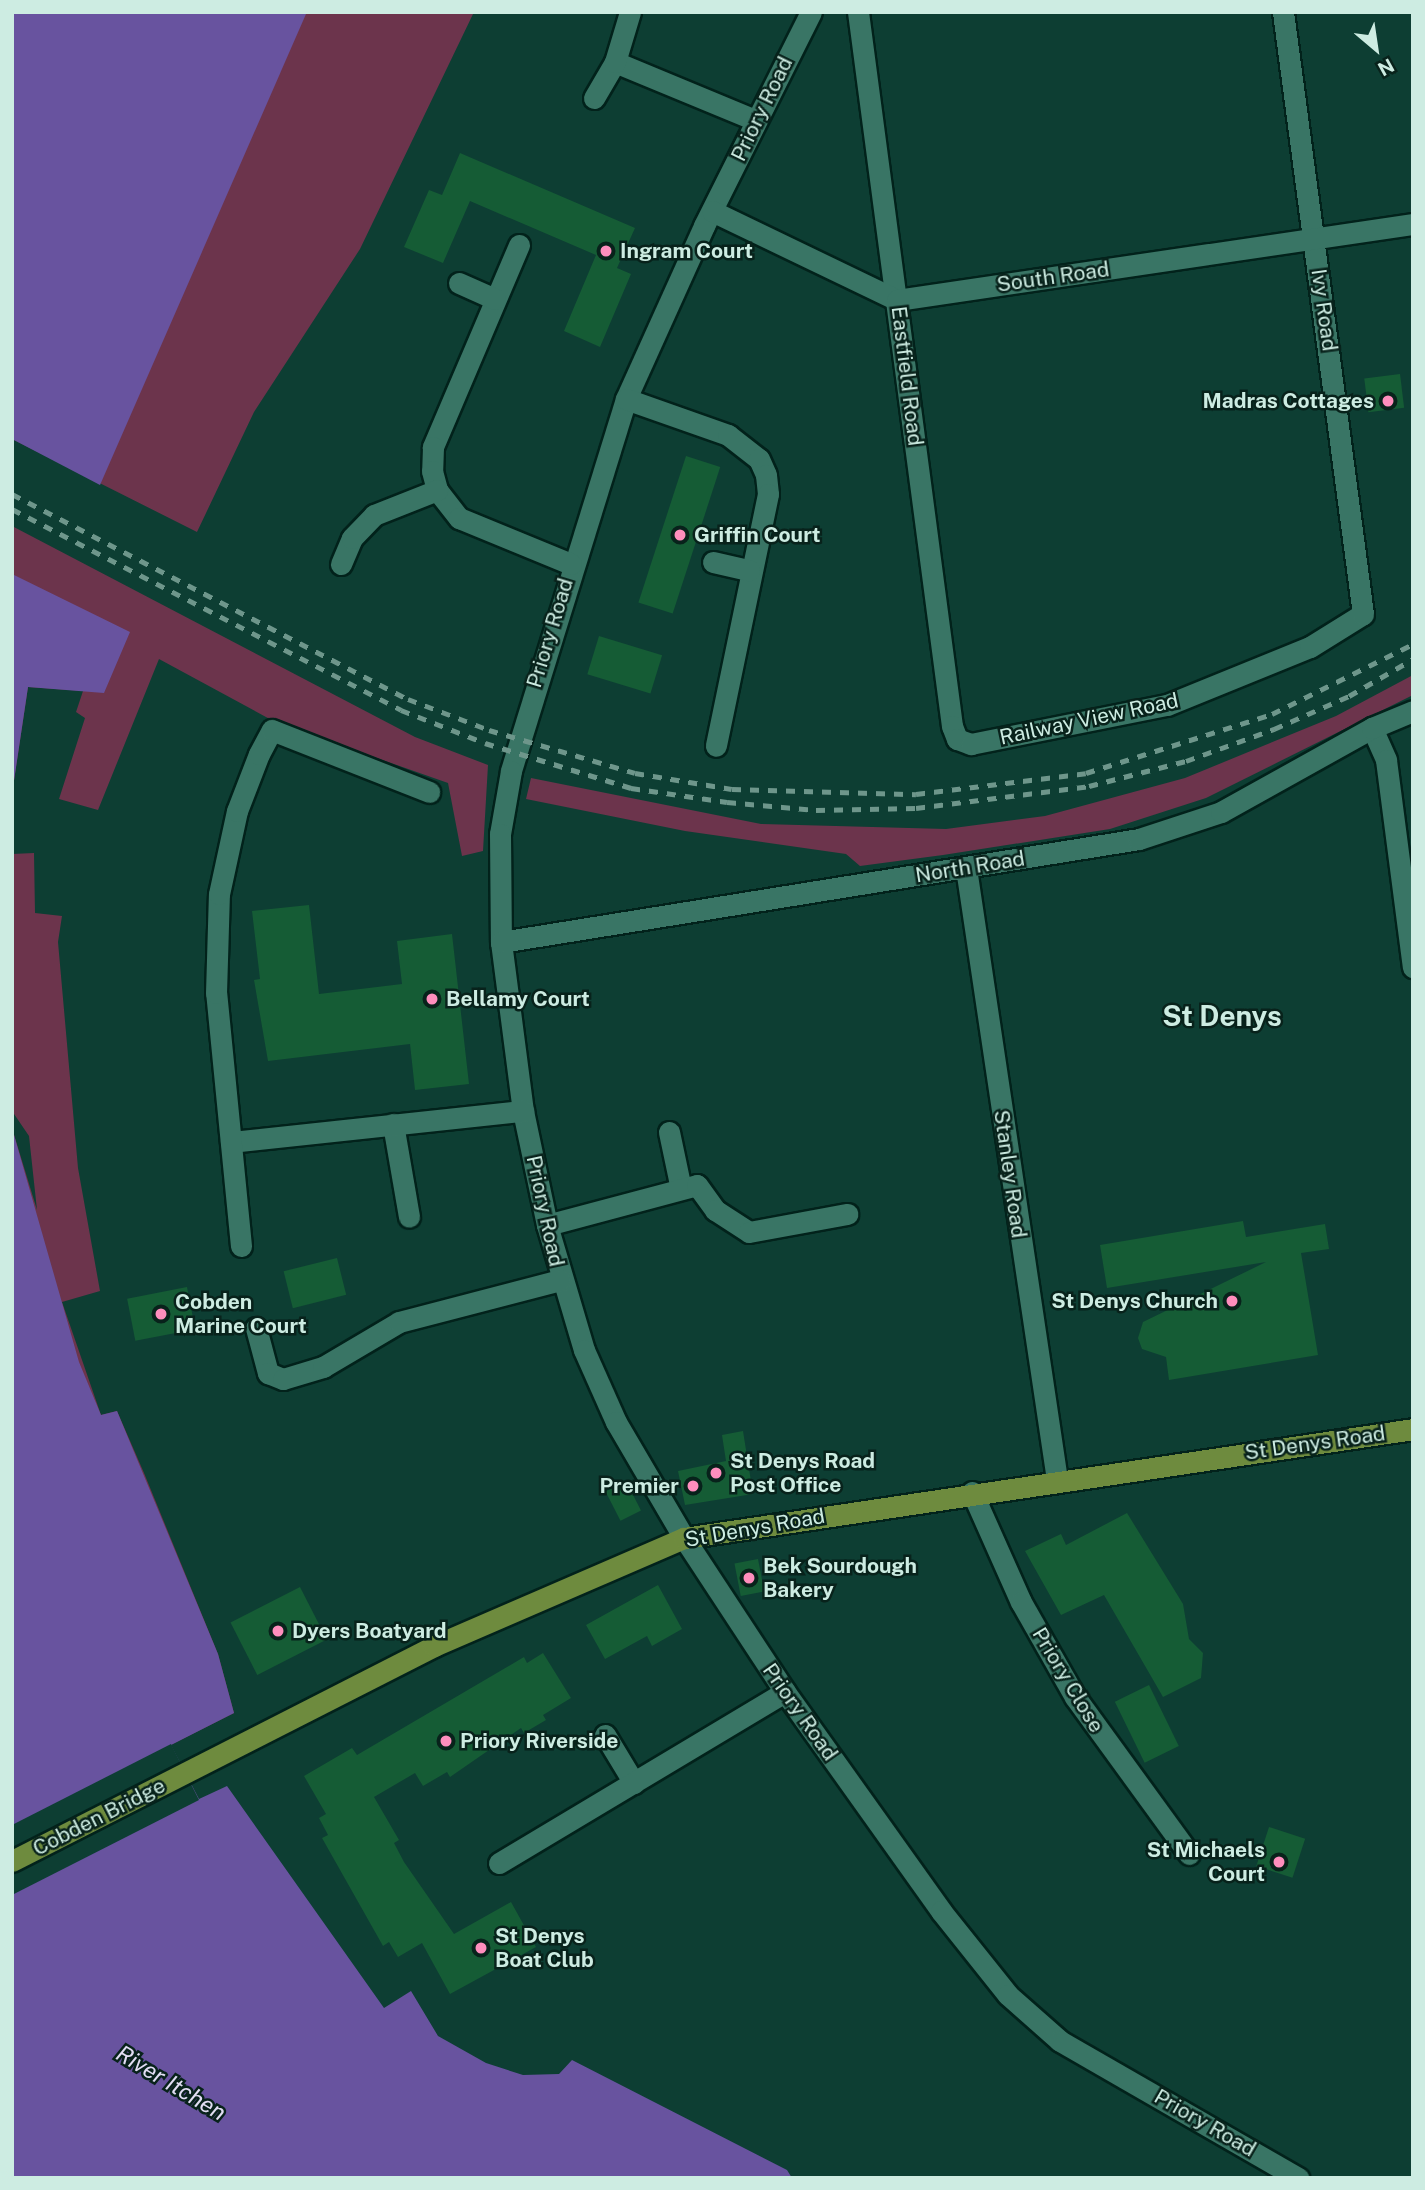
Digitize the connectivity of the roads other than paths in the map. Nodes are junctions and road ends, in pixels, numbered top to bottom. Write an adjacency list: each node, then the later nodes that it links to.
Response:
1 (630, 12): 5 (street)
2 (811, 12): 7 (street, Priory Road)
3 (858, 12): 14 (street, Eastfield Road)
4 (1283, 12): 10 (street, Ivy Road)
5 (615, 62): 6 (street); 7 (street)
6 (594, 98)
7 (755, 120): 8 (street, Priory Road)
8 (712, 211): 14 (street); 15 (street, Priory Road)
9 (1413, 224): 10 (street, South Road)
10 (1314, 239): 14 (street, South Road); 21 (street, Ivy Road)
11 (519, 245): 13 (street)
12 (459, 283): 13 (street)
13 (495, 299): 16 (street)
14 (897, 300): 24 (street, Eastfield Road)
15 (626, 399): 19 (street, Priory Road); 20 (street)
16 (437, 491): 18 (street); 19 (street)
17 (713, 562): 20 (street)
18 (341, 564)
19 (571, 564): 28 (street, Priory Road)
20 (749, 570): 25 (street)
21 (1365, 608): 24 (street, Railway View Road)
22 (1413, 711): 23 (street, North Road)
23 (1372, 728): 27 (street, North Road); 29 (street)
24 (957, 739)
25 (716, 746)
26 (429, 792): 33 (street)
27 (966, 868): 28 (street, North Road); 42 (street, Stanley Road)
28 (501, 942): 30 (street, Priory Road)
29 (1413, 967)
30 (523, 1111): 31 (street); 37 (street, Priory Road)
31 (393, 1124): 33 (street); 36 (street)
32 (668, 1132): 34 (street)
33 (231, 1142): 38 (street)
34 (681, 1189): 35 (street); 37 (street)
35 (847, 1214)
36 (410, 1217)
37 (547, 1225): 39 (street, Priory Road)
38 (241, 1246)
39 (560, 1280): 40 (street); 44 (street, Priory Road)
40 (256, 1328)
41 (1413, 1429): 42 (main road, St Denys Road)
42 (1057, 1480): 43 (main road, St Denys Road)
43 (972, 1492): 44 (main road, St Denys Road); 49 (street, Priory Close)
44 (684, 1538): 45 (street, Priory Road); 47 (main road, St Denys Road)
45 (785, 1692): 48 (street); 52 (street, Priory Road)
46 (605, 1735): 48 (street)
47 (185, 1773): 50 (main road, Cobden Bridge)
48 (634, 1783): 51 (street)
49 (1189, 1854)
50 (12, 1861)
51 (499, 1863)
52 (1298, 2178)

